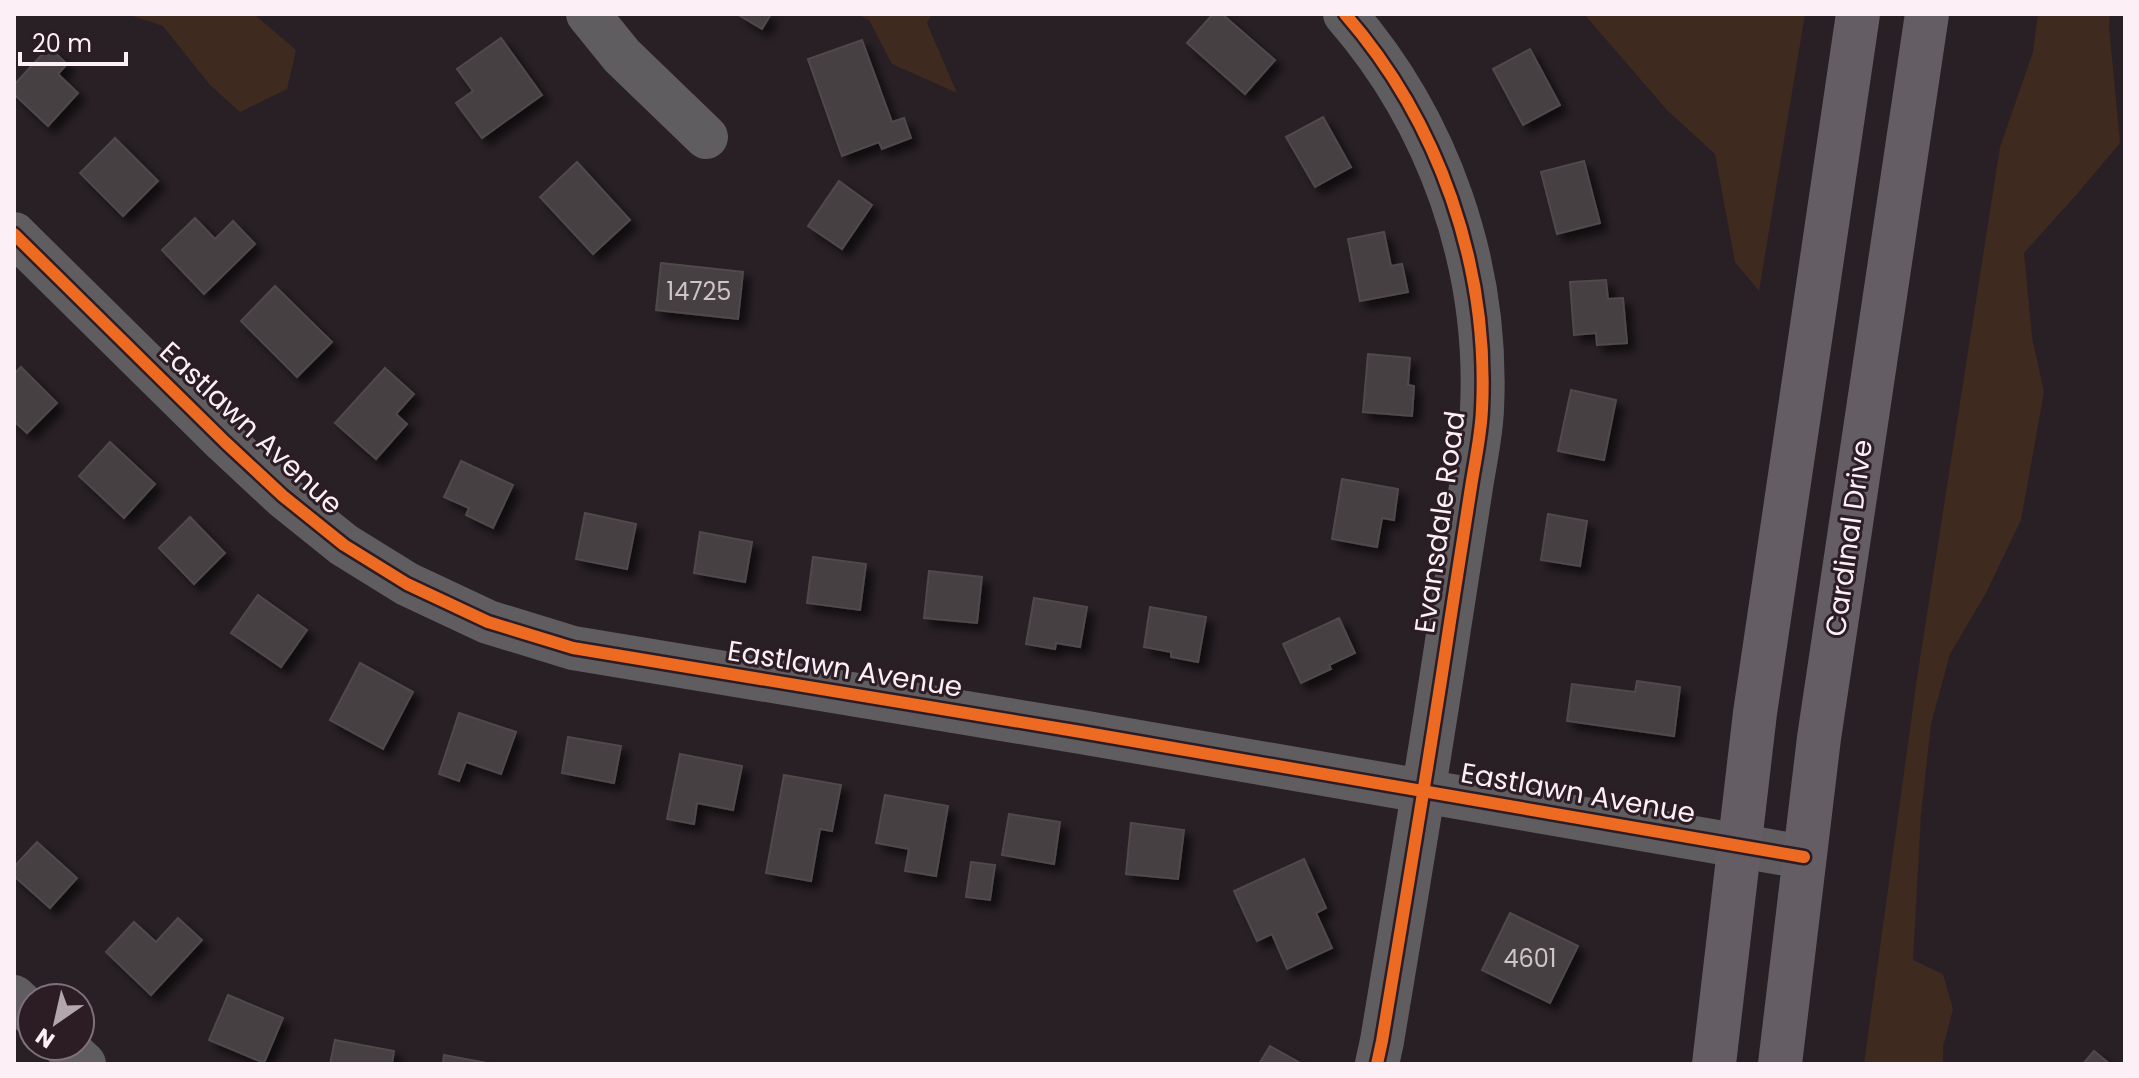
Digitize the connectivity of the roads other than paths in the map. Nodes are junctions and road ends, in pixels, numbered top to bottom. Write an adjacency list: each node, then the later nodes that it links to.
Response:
1 (588, 14): 5 (street)
2 (1345, 14): 7 (street, Evansdale Road)
3 (1858, 14): 8 (main road)
4 (1927, 14): 9 (main road, Cardinal Drive)
5 (706, 137)
6 (14, 234): 7 (street, Eastlawn Avenue)
7 (1424, 791): 8 (street, Eastlawn Avenue); 10 (street, Evansdale Road)
8 (1739, 846): 9 (street, Eastlawn Avenue); 11 (main road)
9 (1804, 857): 12 (main road, Cardinal Drive)
10 (1377, 1064)
11 (1714, 1064)
12 (1780, 1064)

